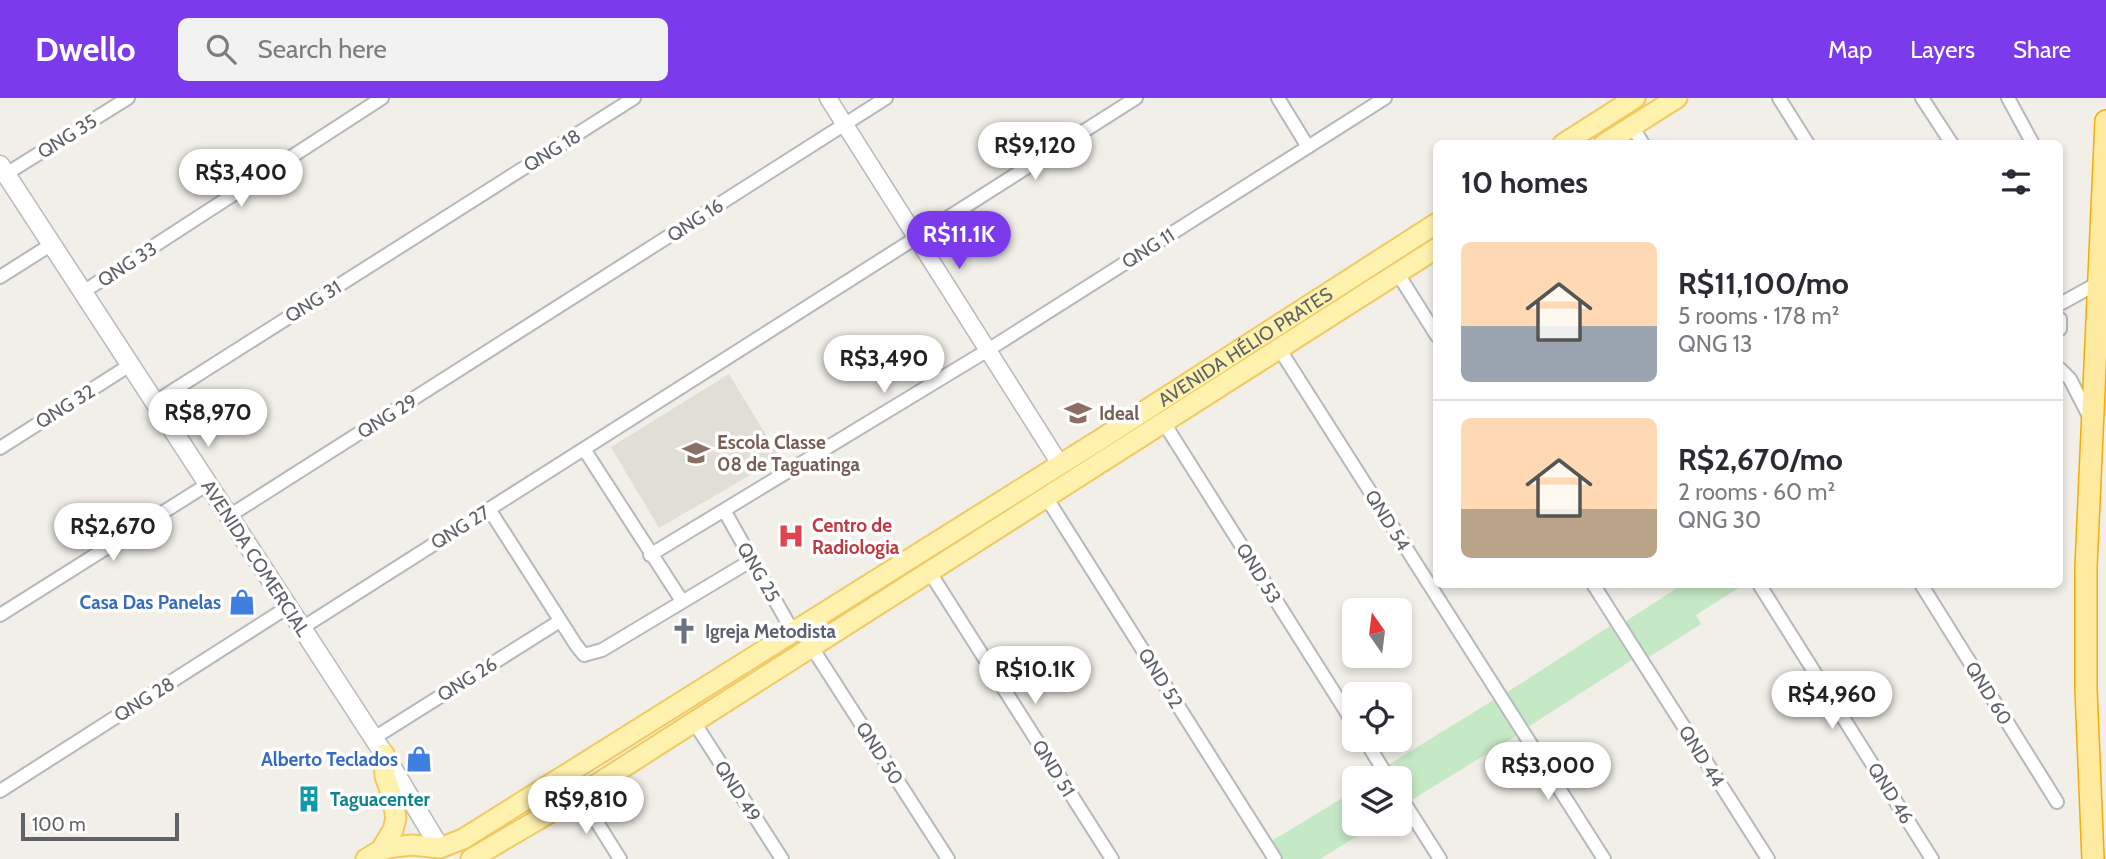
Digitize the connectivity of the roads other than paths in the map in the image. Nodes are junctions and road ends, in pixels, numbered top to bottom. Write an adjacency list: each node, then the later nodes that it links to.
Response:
1 (128, 98): 24 (street, QNG 35)
2 (382, 98): 33 (street, QNG 33)
3 (634, 98): 25 (street, QNG 18)
4 (828, 98): 15 (street)
5 (886, 98): 15 (street, QNG 16)
6 (1136, 98): 27 (street, QNG 27)
7 (1278, 98): 23 (street)
8 (1385, 98): 23 (street, QNG 11)
9 (1635, 98): 17 (main road)
10 (1677, 98): 16 (main road)
11 (1779, 98): 20 (street)
12 (1922, 98): 21 (street)
13 (2008, 98): 22 (street)
14 (2106, 121): 32 (highway)
15 (845, 124): 27 (street); 35 (street, QNG 16)
16 (1632, 126): 18 (main road); 19 (street)
17 (1569, 140)
18 (1610, 140)
19 (1641, 140)
20 (1805, 140)
21 (1949, 140)
22 (2031, 140)
23 (1308, 146): 38 (street, QNG 11)
24 (3, 169): 28 (main road, AVENIDA COMERCIAL)
25 (471, 201): 41 (street, QNG 31)
26 (1433, 226): 44 (main road, AVENIDA HÉLIO PRATES)
27 (917, 239): 38 (street); 46 (street, QNG 27)
28 (52, 244): 31 (street); 33 (main road, AVENIDA COMERCIAL)
29 (1433, 251): 30 (main road, AVENIDA HÉLIO PRATES)
30 (1398, 274): 36 (street); 37 (main road, AVENIDA HÉLIO PRATES)
31 (0, 277)
32 (2100, 282): 34 (street); 43 (highway)
33 (83, 292): 39 (main road, AVENIDA COMERCIAL)
34 (2063, 302)
35 (545, 316): 52 (street, QNG 29)
36 (1433, 329)
37 (1280, 349): 42 (main road, AVENIDA HÉLIO PRATES); 85 (street, QND 54)
38 (988, 350): 47 (street); 51 (street, QNG 11)
39 (131, 365): 41 (main road, AVENIDA COMERCIAL); 45 (street, QNG 32)
40 (2063, 373): 43 (street)
41 (155, 402): 48 (main road, AVENIDA COMERCIAL)
42 (1164, 423): 49 (main road, AVENIDA HÉLIO PRATES); 69 (street, QND 53)
43 (2093, 425): 68 (highway)
44 (1101, 439): 47 (main road, AVENIDA HÉLIO PRATES); 49 (main road)
45 (0, 447)
46 (584, 449): 50 (street, QNG 27); 53 (street)
47 (1059, 464): 64 (main road, AVENIDA HÉLIO PRATES)
48 (208, 484): 52 (main road, AVENIDA COMERCIAL); 61 (street)
49 (1046, 498): 55 (main road, AVENIDA HÉLIO PRATES); 83 (street, QND 52)
50 (489, 509): 62 (street); 63 (street, QNG 27)
51 (724, 512): 53 (street, QNG 11); 54 (street, QNG 25)
52 (229, 516): 60 (main road, AVENIDA COMERCIAL)
53 (650, 555): 59 (street)
54 (752, 560): 59 (street); 64 (street, QNG 25)
55 (929, 571): 65 (main road, AVENIDA HÉLIO PRATES); 82 (street, QND 51)
56 (1596, 588): 86 (street, QND 44)
57 (1762, 588): 87 (street, QND 46)
58 (1923, 588): 74 (street, QND 60)
59 (682, 601): 62 (street)
60 (288, 607): 63 (main road, AVENIDA COMERCIAL); 72 (street, QNG 28)
61 (0, 615)
62 (560, 621): 71 (street, QNG 26)
63 (302, 628): 71 (main road, AVENIDA COMERCIAL)
64 (793, 632): 67 (main road); 77 (main road, AVENIDA HÉLIO PRATES)
65 (811, 646): 67 (main road, AVENIDA HÉLIO PRATES); 81 (street, QND 50)
66 (2106, 667): 68 (highway)
67 (752, 685): 70 (main road, AVENIDA HÉLIO PRATES)
68 (2086, 689): 88 (highway)
69 (1342, 705)
70 (694, 722): 73 (main road, AVENIDA HÉLIO PRATES); 80 (street, QND 49)
71 (379, 746): 76 (main road); 77 (main road, AVENIDA COMERCIAL)
72 (0, 791)
73 (580, 795): 78 (main road, AVENIDA HÉLIO PRATES); 79 (street)
74 (2057, 802)
75 (1412, 815): 84 (street)
76 (373, 854): 77 (main road, AVENIDA HÉLIO PRATES)
77 (436, 854)
78 (471, 859)
79 (620, 859)
80 (782, 859)
81 (948, 859)
82 (1112, 859)
83 (1275, 859)
84 (1440, 859)
85 (1604, 859)
86 (1768, 859)
87 (1932, 859)
88 (2093, 859)

